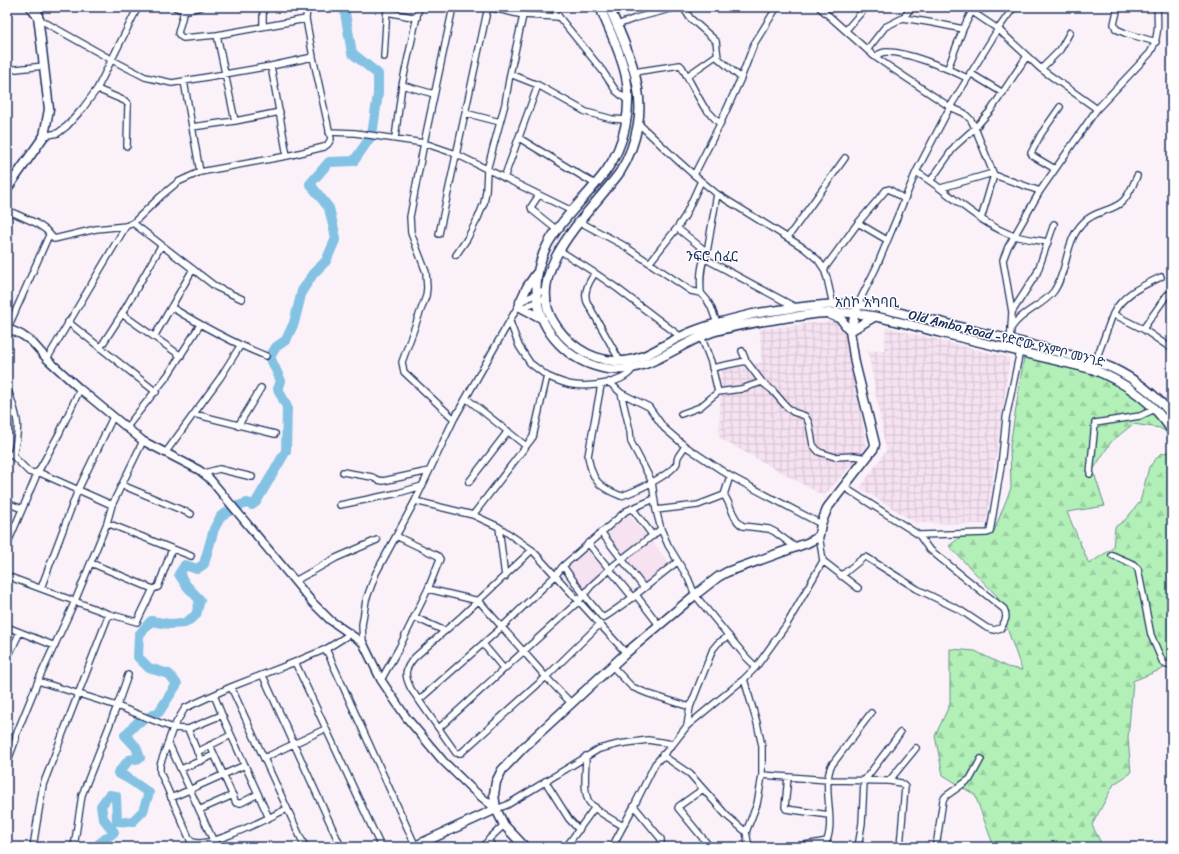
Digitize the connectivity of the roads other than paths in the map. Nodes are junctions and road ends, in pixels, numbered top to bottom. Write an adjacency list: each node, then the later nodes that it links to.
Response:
1 (29, 7): 30 (street)
2 (37, 7): 30 (main road)
3 (138, 7): 48 (street)
4 (175, 7): 27 (street)
5 (200, 7): 27 (street)
6 (263, 7): 35 (street)
7 (307, 7): 33 (street)
8 (419, 7): 31 (street)
9 (453, 7): 65 (street)
10 (488, 7): 28 (street); 71 (street)
11 (525, 7): 28 (street)
12 (553, 7): 29 (street)
13 (600, 7): 66 (main road, Old Ambo Road -የድሮው የአምቦ መንገድ)
14 (609, 7): 34 (main road, Old Ambo Road -የድሮው የአምቦ መንገድ)
15 (678, 7): 34 (street)
16 (683, 7): 43 (street)
17 (777, 7): 59 (street)
18 (866, 7): 38 (street)
19 (912, 7): 32 (street)
20 (965, 7): 25 (street)
21 (1014, 7): 36 (street)
22 (1118, 7): 41 (street)
23 (1158, 7): 41 (street)
24 (822, 8): 38 (street)
25 (972, 9): 36 (street); 37 (street)
26 (387, 10): 31 (street); 46 (street)
27 (184, 11): 40 (street)
28 (523, 15): 29 (street); 56 (street)
29 (559, 17): 66 (street)
30 (38, 18): 48 (street); 49 (main road)
31 (417, 18): 61 (street)
32 (903, 18): 37 (street); 42 (street)
33 (306, 19): 35 (street); 45 (street)
34 (617, 25): 54 (main road, Old Ambo Road -የድሮው የአምቦ መንገድ)
35 (263, 26): 40 (street)
36 (998, 28): 44 (street); 58 (street)
37 (963, 29): 51 (street)
38 (846, 30): 42 (street)
39 (1070, 32): 52 (street)
40 (218, 35): 55 (street)
41 (1156, 42): 69 (street)
42 (867, 50): 47 (street)
43 (717, 55): 57 (street); 59 (street)
44 (1027, 56): 52 (street); 64 (street)
45 (313, 57): 50 (street); 79 (street)
46 (384, 57)
47 (875, 57): 51 (street); 67 (street)
48 (112, 60): 60 (street); 63 (street)
49 (44, 66): 53 (street); 80 (main road)
50 (270, 66): 55 (street); 70 (street)
51 (948, 68): 58 (street)
52 (1040, 69): 69 (street)
53 (7, 70)
54 (634, 72): 57 (street); 75 (main road, Old Ambo Road -የድሮው የአምቦ መንገድ)
55 (225, 74): 60 (street); 73 (street)
56 (510, 74): 62 (street); 74 (street)
57 (687, 76): 76 (street)
58 (968, 76): 64 (street); 67 (street)
59 (741, 78): 76 (street)
60 (184, 81): 77 (street)
61 (402, 85): 65 (street); 81 (street)
62 (538, 85): 72 (street); 82 (street)
63 (98, 89): 80 (street); 84 (street)
64 (1003, 93): 78 (street)
65 (434, 94): 83 (street)
66 (628, 101): 72 (main road, Old Ambo Road -የድሮው የአምቦ መንገድ)
67 (950, 106): 78 (street); 91 (street)
68 (1060, 107): 88 (street)
69 (1097, 109): 88 (street)
70 (280, 112): 73 (street); 86 (street)
71 (465, 113): 74 (street); 85 (street)
72 (627, 120): 98 (main road, Old Ambo Road -የድሮው የአምቦ መንገድ)
73 (235, 121): 77 (street)
74 (500, 122): 89 (street)
75 (638, 123): 93 (street); 108 (main road, Old Ambo Road -የድሮው የአምቦ መንገድ)
76 (720, 124): 93 (street)
77 (192, 127): 90 (street)
78 (975, 128): 92 (street); 96 (street)
79 (329, 132): 81 (street); 86 (street)
80 (44, 136): 100 (main road)
81 (395, 138): 83 (street)
82 (519, 138): 95 (street); 98 (street)
83 (424, 143): 85 (street); 189 (street)
84 (127, 146)
85 (456, 154): 89 (street); 115 (street)
86 (287, 156): 90 (street)
87 (846, 158): 118 (street)
88 (1054, 169): 101 (street)
89 (487, 170): 95 (street); 124 (street)
90 (200, 172): 109 (street)
91 (916, 172): 96 (street); 104 (street)
92 (993, 174): 99 (street); 101 (street); 107 (street)
93 (694, 175): 97 (street)
94 (1137, 176): 153 (street)
95 (504, 178): 103 (street)
96 (931, 180): 99 (street)
97 (701, 181): 102 (street); 113 (street)
98 (594, 184): 106 (main road, Old Ambo Road -የድሮው የአምቦ መንገድ)
99 (941, 188): 107 (street)
100 (7, 189)
101 (1040, 191): 117 (street)
102 (717, 194): 118 (street); 123 (street)
103 (539, 195): 106 (street); 114 (street)
104 (904, 199): 110 (street); 119 (street)
105 (7, 210): 116 (street)
106 (572, 211): 114 (main road, Old Ambo Road -የድሮው የአምቦ መንገድ)
107 (981, 219): 117 (street)
108 (580, 222): 122 (main road, Old Ambo Road -የድሮው የአምቦ መንገድ); 126 (street)
109 (133, 223): 112 (street); 121 (street)
110 (858, 223): 119 (street); 128 (street)
111 (1054, 224): 120 (street)
112 (126, 226): 116 (street); 148 (street)
113 (677, 228): 123 (street); 126 (street)
114 (557, 230): 129 (main road, Old Ambo Road -የድሮው የአምቦ መንገድ)
115 (439, 234)
116 (49, 235): 152 (street)
117 (1014, 235): 120 (street); 142 (street)
118 (788, 237): 128 (street)
119 (888, 240): 136 (street)
120 (1048, 242): 142 (street)
121 (161, 246): 127 (street); 144 (street)
122 (559, 250): 130 (street); 134 (main road, Old Ambo Road -የድሮው የአምቦ መንገድ)
123 (707, 252): 125 (street)
124 (456, 255)
125 (704, 258): 132 (street); 140 (street)
126 (650, 262): 132 (street)
127 (192, 269): 135 (street); 139 (street)
128 (824, 269): 137 (street)
129 (537, 273): 134 (main road, Old Ambo Road -የድሮው የአምቦ መንገድ); 138 (main road)
130 (594, 273): 158 (street); 168 (street)
131 (1161, 277): 145 (street)
132 (701, 293): 150 (street)
133 (1172, 294): 154 (street)
134 (540, 298): 138 (street); 147 (main road, Old Ambo Road -የድሮው የአምቦ መንገድ); 168 (main road, Old Ambo Road -የድሮው የአምቦ መንገድ)
135 (242, 299)
136 (858, 304): 137 (main road, Old Ambo Road -የድሮው የአምቦ መንገድ); 141 (main road); 159 (main road, Old Ambo Road -የድሮው የአምቦ መንገድ)
137 (833, 305): 140 (main road, Old Ambo Road -የድሮው የአምቦ መንገድ)
138 (520, 306): 147 (main road); 149 (street)
139 (171, 307): 151 (street); 157 (street)
140 (795, 307): 150 (main road, Old Ambo Road -የድሮው የአምቦ መንገድ)
141 (855, 312): 143 (main road, Old Ambo Road -የድሮው የአምቦ መንገድ); 146 (main road, Old Ambo Road -የድሮው የአምቦ መንገድ); 155 (main road)
142 (1012, 312): 153 (street)
143 (827, 313): 155 (main road); 156 (main road, Old Ambo Road -የድሮው የአምቦ መንገድ)
144 (122, 314): 157 (street); 161 (street)
145 (1113, 314): 154 (street); 170 (street)
146 (874, 317): 155 (main road); 164 (main road, Old Ambo Road -የድሮው የአምቦ መንገድ)
147 (543, 319): 171 (main road, Old Ambo Road -የድሮው የአምቦ መንገድ)
148 (68, 322): 161 (street); 167 (street)
149 (510, 322): 173 (street); 183 (street)
150 (717, 323): 158 (main road, Old Ambo Road -የድሮው የአምቦ መንገድ)
151 (200, 325): 160 (street); 165 (street)
152 (7, 328): 167 (street)
153 (1011, 328): 159 (street)
154 (1143, 330): 162 (street)
155 (850, 331): 201 (main road)
156 (701, 336): 171 (main road, Old Ambo Road -የድሮው የአምቦ መንገድ); 172 (street)
157 (154, 337): 165 (street)
158 (681, 337): 168 (main road, Old Ambo Road -የድሮው የአምቦ መንገድ)
159 (1010, 339): 170 (main road, Old Ambo Road -የድሮው የአምቦ መንገድ)
160 (240, 346): 166 (street); 185 (street)
161 (100, 348): 180 (street)
162 (1172, 349)
163 (742, 351): 169 (street)
164 (1020, 351): 170 (main road, Old Ambo Road -የድሮው የአምቦ መንገድ); 232 (street)
165 (181, 356): 180 (street)
166 (266, 356)
167 (47, 359): 178 (street)
168 (620, 361)
169 (746, 361): 172 (street); 175 (street)
170 (1093, 365): 184 (main road, Old Ambo Road -የድሮው የአምቦ መንገድ); 187 (main road, Old Ambo Road -የድሮው የአምቦ መንገድ)
171 (633, 368): 174 (street)
172 (712, 368): 181 (street)
173 (547, 376): 176 (street); 196 (street)
174 (609, 382): 176 (street); 182 (street)
175 (762, 382): 181 (street); 201 (street)
176 (601, 384): 210 (street)
177 (261, 388): 190 (street)
178 (80, 389): 188 (street); 203 (street)
179 (7, 390): 200 (street)
180 (156, 392): 191 (street)
181 (718, 392): 186 (street)
182 (621, 393): 197 (street); 210 (street)
183 (466, 398): 189 (street); 192 (street)
184 (1155, 409): 193 (main road, Old Ambo Road -የድሮው የአምቦ መንገድ); 206 (street)
185 (194, 414): 190 (street); 198 (street)
186 (681, 414)
187 (1172, 415)
188 (113, 417): 191 (street); 214 (street)
189 (454, 419): 202 (street)
190 (238, 426): 194 (street)
191 (126, 428): 195 (street)
192 (508, 431): 196 (street); 209 (street)
193 (1172, 431)
194 (275, 434)
195 (142, 441): 198 (street); 211 (street)
196 (526, 446): 225 (street)
197 (685, 446): 207 (street); 210 (street)
198 (166, 452): 205 (street)
199 (7, 453): 200 (street)
200 (13, 456): 203 (street)
201 (866, 458): 213 (main road)
202 (429, 471): 204 (street); 212 (street)
203 (38, 472): 214 (street); 222 (street)
204 (343, 472)
205 (204, 473): 208 (street); 253 (street)
206 (1090, 474)
207 (730, 476): 215 (street); 227 (street)
208 (252, 477)
209 (469, 482)
210 (652, 482): 216 (street)
211 (122, 485): 219 (street); 224 (street)
212 (422, 486): 217 (street); 220 (street)
213 (844, 487): 227 (main road); 232 (street)
214 (78, 490): 219 (street); 254 (street)
215 (724, 495): 223 (street); 238 (street)
216 (654, 499): 221 (street); 223 (street)
217 (415, 501): 225 (street); 233 (street)
218 (7, 503): 222 (street)
219 (112, 505): 226 (street)
220 (340, 505)
221 (632, 508): 230 (street); 234 (street)
222 (22, 509): 237 (street)
223 (656, 510): 229 (street)
224 (191, 514)
225 (473, 515): 228 (street)
226 (106, 523): 239 (street); 246 (street)
227 (821, 524): 231 (main road)
228 (499, 527): 240 (street); 252 (street)
229 (661, 529): 234 (street); 245 (street)
230 (601, 532): 236 (street); 243 (street)
231 (819, 535): 238 (main road); 244 (street)
232 (919, 535): 251 (street)
233 (396, 536): 258 (street); 275 (street)
234 (653, 536): 243 (street)
235 (377, 540): 253 (street)
236 (588, 543): 247 (street); 248 (street)
237 (7, 545)
238 (795, 547): 260 (main road)
239 (172, 549): 242 (street); 257 (street)
240 (532, 550): 249 (street); 252 (street)
241 (1112, 555): 283 (street)
242 (191, 556)
243 (622, 559): 248 (street); 255 (street)
244 (823, 561): 251 (street); 285 (street)
245 (677, 562): 255 (street); 260 (street)
246 (91, 563): 257 (street); 262 (street)
247 (564, 566): 249 (street); 259 (street)
248 (609, 570): 259 (street); 261 (street)
249 (556, 575): 264 (street); 270 (street)
250 (7, 576): 254 (street)
251 (842, 576): 256 (street)
252 (505, 577): 263 (street)
253 (295, 581): 273 (street)
254 (41, 588): 262 (street)
255 (644, 588): 261 (street)
256 (858, 588)
257 (153, 589): 265 (street)
258 (428, 589): 263 (street); 266 (street)
259 (584, 595): 261 (street); 264 (street)
260 (695, 595): 268 (main road); 274 (street)
261 (634, 596): 268 (street)
262 (75, 601): 265 (street); 277 (street)
263 (479, 601): 270 (street); 271 (street)
264 (579, 601): 267 (street); 279 (street)
265 (110, 614): 294 (street)
266 (414, 617): 271 (street); 291 (street)
267 (600, 624): 280 (street); 289 (street)
268 (660, 625): 280 (main road)
269 (7, 627): 272 (street)
270 (502, 627): 276 (street); 279 (street)
271 (446, 631): 296 (street)
272 (20, 632): 277 (street); 281 (street)
273 (350, 634): 275 (street); 278 (street)
274 (729, 636): 285 (street); 299 (street)
275 (363, 643): 291 (street)
276 (483, 644): 286 (street); 296 (street)
277 (55, 646): 292 (street)
278 (326, 649): 282 (street); 357 (street)
279 (524, 652): 286 (street); 289 (street)
280 (626, 653): 284 (main road)
281 (7, 659)
282 (295, 662): 288 (street); 306 (street)
283 (1172, 663)
284 (612, 666): 297 (main road); 299 (street)
285 (756, 667): 290 (street)
286 (504, 669): 304 (street)
287 (128, 675): 298 (street)
288 (263, 676): 293 (street); 310 (street)
289 (546, 677): 297 (street); 304 (street)
290 (744, 679): 302 (street); 325 (street)
291 (381, 680): 339 (street)
292 (38, 681): 294 (street); 321 (street)
293 (231, 687): 295 (street); 318 (street)
294 (79, 693): 298 (street); 351 (street)
295 (214, 695): 301 (street); 303 (street)
296 (419, 700): 304 (street)
297 (571, 703): 339 (main road)
298 (116, 706): 303 (street); 352 (street)
299 (690, 707): 302 (street)
300 (872, 713): 327 (street)
301 (222, 715): 305 (street); 308 (street)
302 (687, 726): 311 (street)
303 (173, 728): 305 (street); 309 (street)
304 (439, 728)
305 (188, 729): 314 (street)
306 (325, 729): 310 (street); 356 (street)
307 (900, 733): 329 (street)
308 (231, 735): 312 (street); 322 (street)
309 (168, 742): 323 (street); 335 (street)
310 (294, 744): 318 (street); 355 (street)
311 (673, 744): 316 (street); 317 (street)
312 (210, 745): 314 (street); 315 (street)
313 (916, 748): 330 (street)
314 (197, 752): 320 (street)
315 (214, 755): 320 (street); 324 (street)
316 (662, 755): 331 (street); 336 (street)
317 (586, 756): 328 (street); 337 (street)
318 (264, 758): 338 (street)
319 (981, 759): 369 (street)
320 (201, 761): 323 (street)
321 (7, 763)
322 (245, 765): 324 (street); 333 (street)
323 (181, 770): 332 (street)
324 (223, 774): 332 (street); 334 (street)
325 (762, 775): 326 (street); 346 (street)
326 (788, 777): 327 (street); 341 (street)
327 (828, 780): 329 (street); 341 (street)
328 (545, 781): 339 (street); 345 (street)
329 (864, 781): 330 (street); 367 (street)
330 (889, 781): 368 (street)
331 (703, 789): 346 (street); 363 (street)
332 (190, 790): 335 (street); 340 (street)
333 (258, 794): 334 (street); 342 (street)
334 (233, 795): 340 (street)
335 (171, 798): 347 (street)
336 (634, 806): 344 (street); 362 (street)
337 (595, 807): 344 (street); 345 (street)
338 (287, 809): 342 (street); 354 (street)
339 (496, 809): 343 (main road); 357 (main road)
340 (199, 810): 347 (street)
341 (829, 815): 349 (street)
342 (269, 818): 347 (street)
343 (504, 825): 348 (street); 360 (main road)
344 (623, 826): 350 (street)
345 (579, 830): 361 (street)
346 (746, 832): 364 (street)
347 (213, 840): 353 (street)
348 (488, 841): 358 (street); 359 (street)
349 (827, 841): 365 (street); 366 (street)
350 (614, 846)
351 (33, 847)
352 (74, 847)
353 (215, 847)
354 (305, 847)
355 (341, 847)
356 (381, 847)
357 (415, 847)
358 (483, 847)
359 (494, 847)
360 (525, 847)
361 (566, 847)
362 (658, 847)
363 (709, 847)
364 (749, 847)
365 (795, 847)
366 (824, 847)
367 (858, 847)
368 (900, 847)
369 (936, 847)

